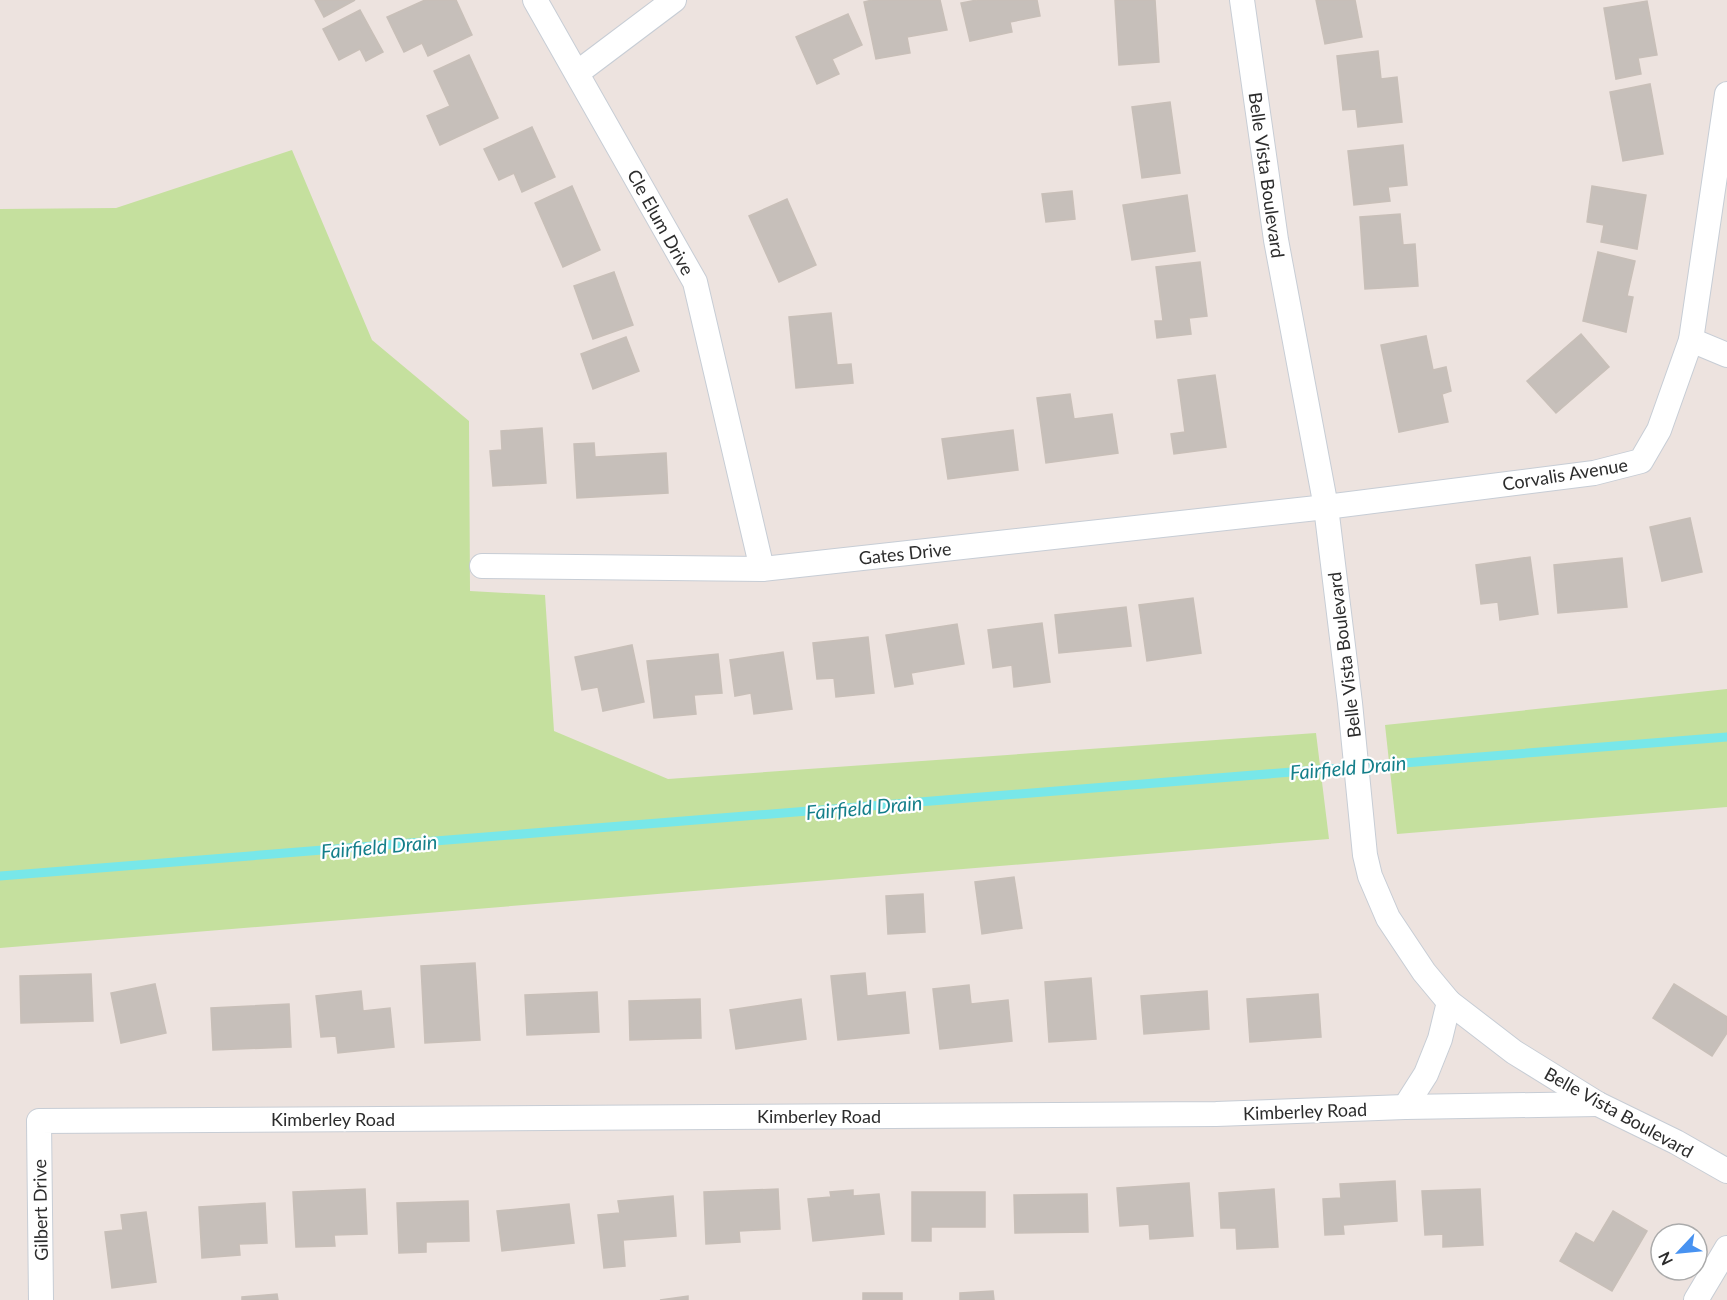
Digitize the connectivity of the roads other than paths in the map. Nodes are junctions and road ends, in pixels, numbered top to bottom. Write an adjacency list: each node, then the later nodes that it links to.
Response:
1 (535, 0): 4 (street, Cle Elum Drive)
2 (674, 0): 4 (street)
3 (1242, 0): 8 (street, Belle Vista Boulevard)
4 (577, 73): 10 (street, Cle Elum Drive)
5 (1727, 94): 6 (street, Corvalis Avenue)
6 (1691, 340): 7 (street); 8 (street, Corvalis Avenue)
7 (1727, 355)
8 (1326, 507): 10 (street, Gates Drive); 11 (street, Belle Vista Boulevard)
9 (482, 566): 10 (street, Gates Drive)
10 (762, 569)
11 (1449, 1002): 12 (street, Belle Vista Boulevard); 13 (street)
12 (1598, 1104): 13 (street, Kimberley Road); 15 (street, Belle Vista Boulevard)
13 (1405, 1107): 14 (street, Kimberley Road)
14 (39, 1121): 17 (street, Gilbert Drive)
15 (1727, 1171)
16 (1727, 1248): 18 (street)
17 (41, 1300)
18 (1696, 1300)

